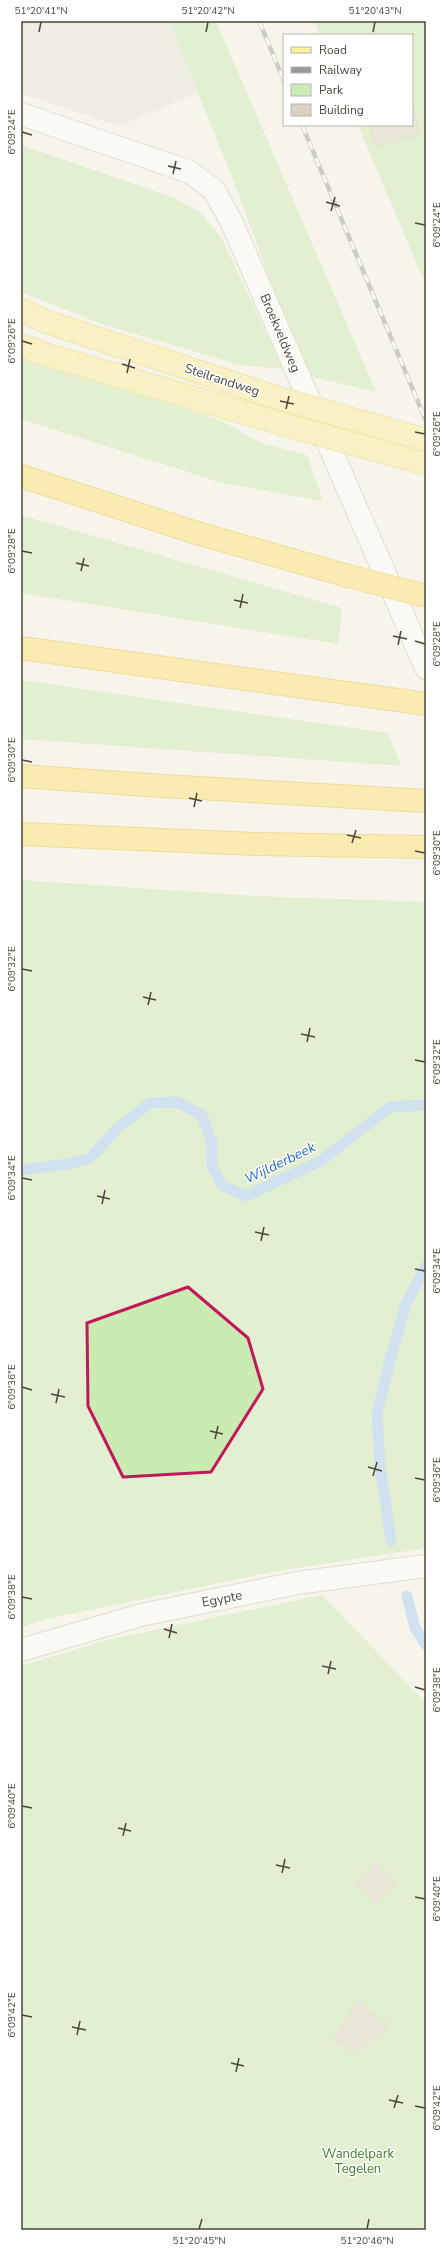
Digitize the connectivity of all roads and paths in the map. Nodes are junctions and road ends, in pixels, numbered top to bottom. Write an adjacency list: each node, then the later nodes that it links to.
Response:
1 (21, 114): 9 (street, Broekveldweg)
2 (21, 310): 4 (main road, Steilrandweg, bridge)
3 (21, 345): 5 (main road, Steilrandweg, bridge)
4 (426, 440)
5 (426, 464)
6 (21, 476): 7 (highway, bridge)
7 (426, 596)
8 (21, 648): 10 (highway)
9 (426, 668)
10 (426, 704)
11 (21, 776): 12 (highway)
12 (426, 802)
13 (21, 834): 14 (highway)
14 (426, 847)
15 (426, 1566): 16 (street, Egypte)
16 (21, 1650)

